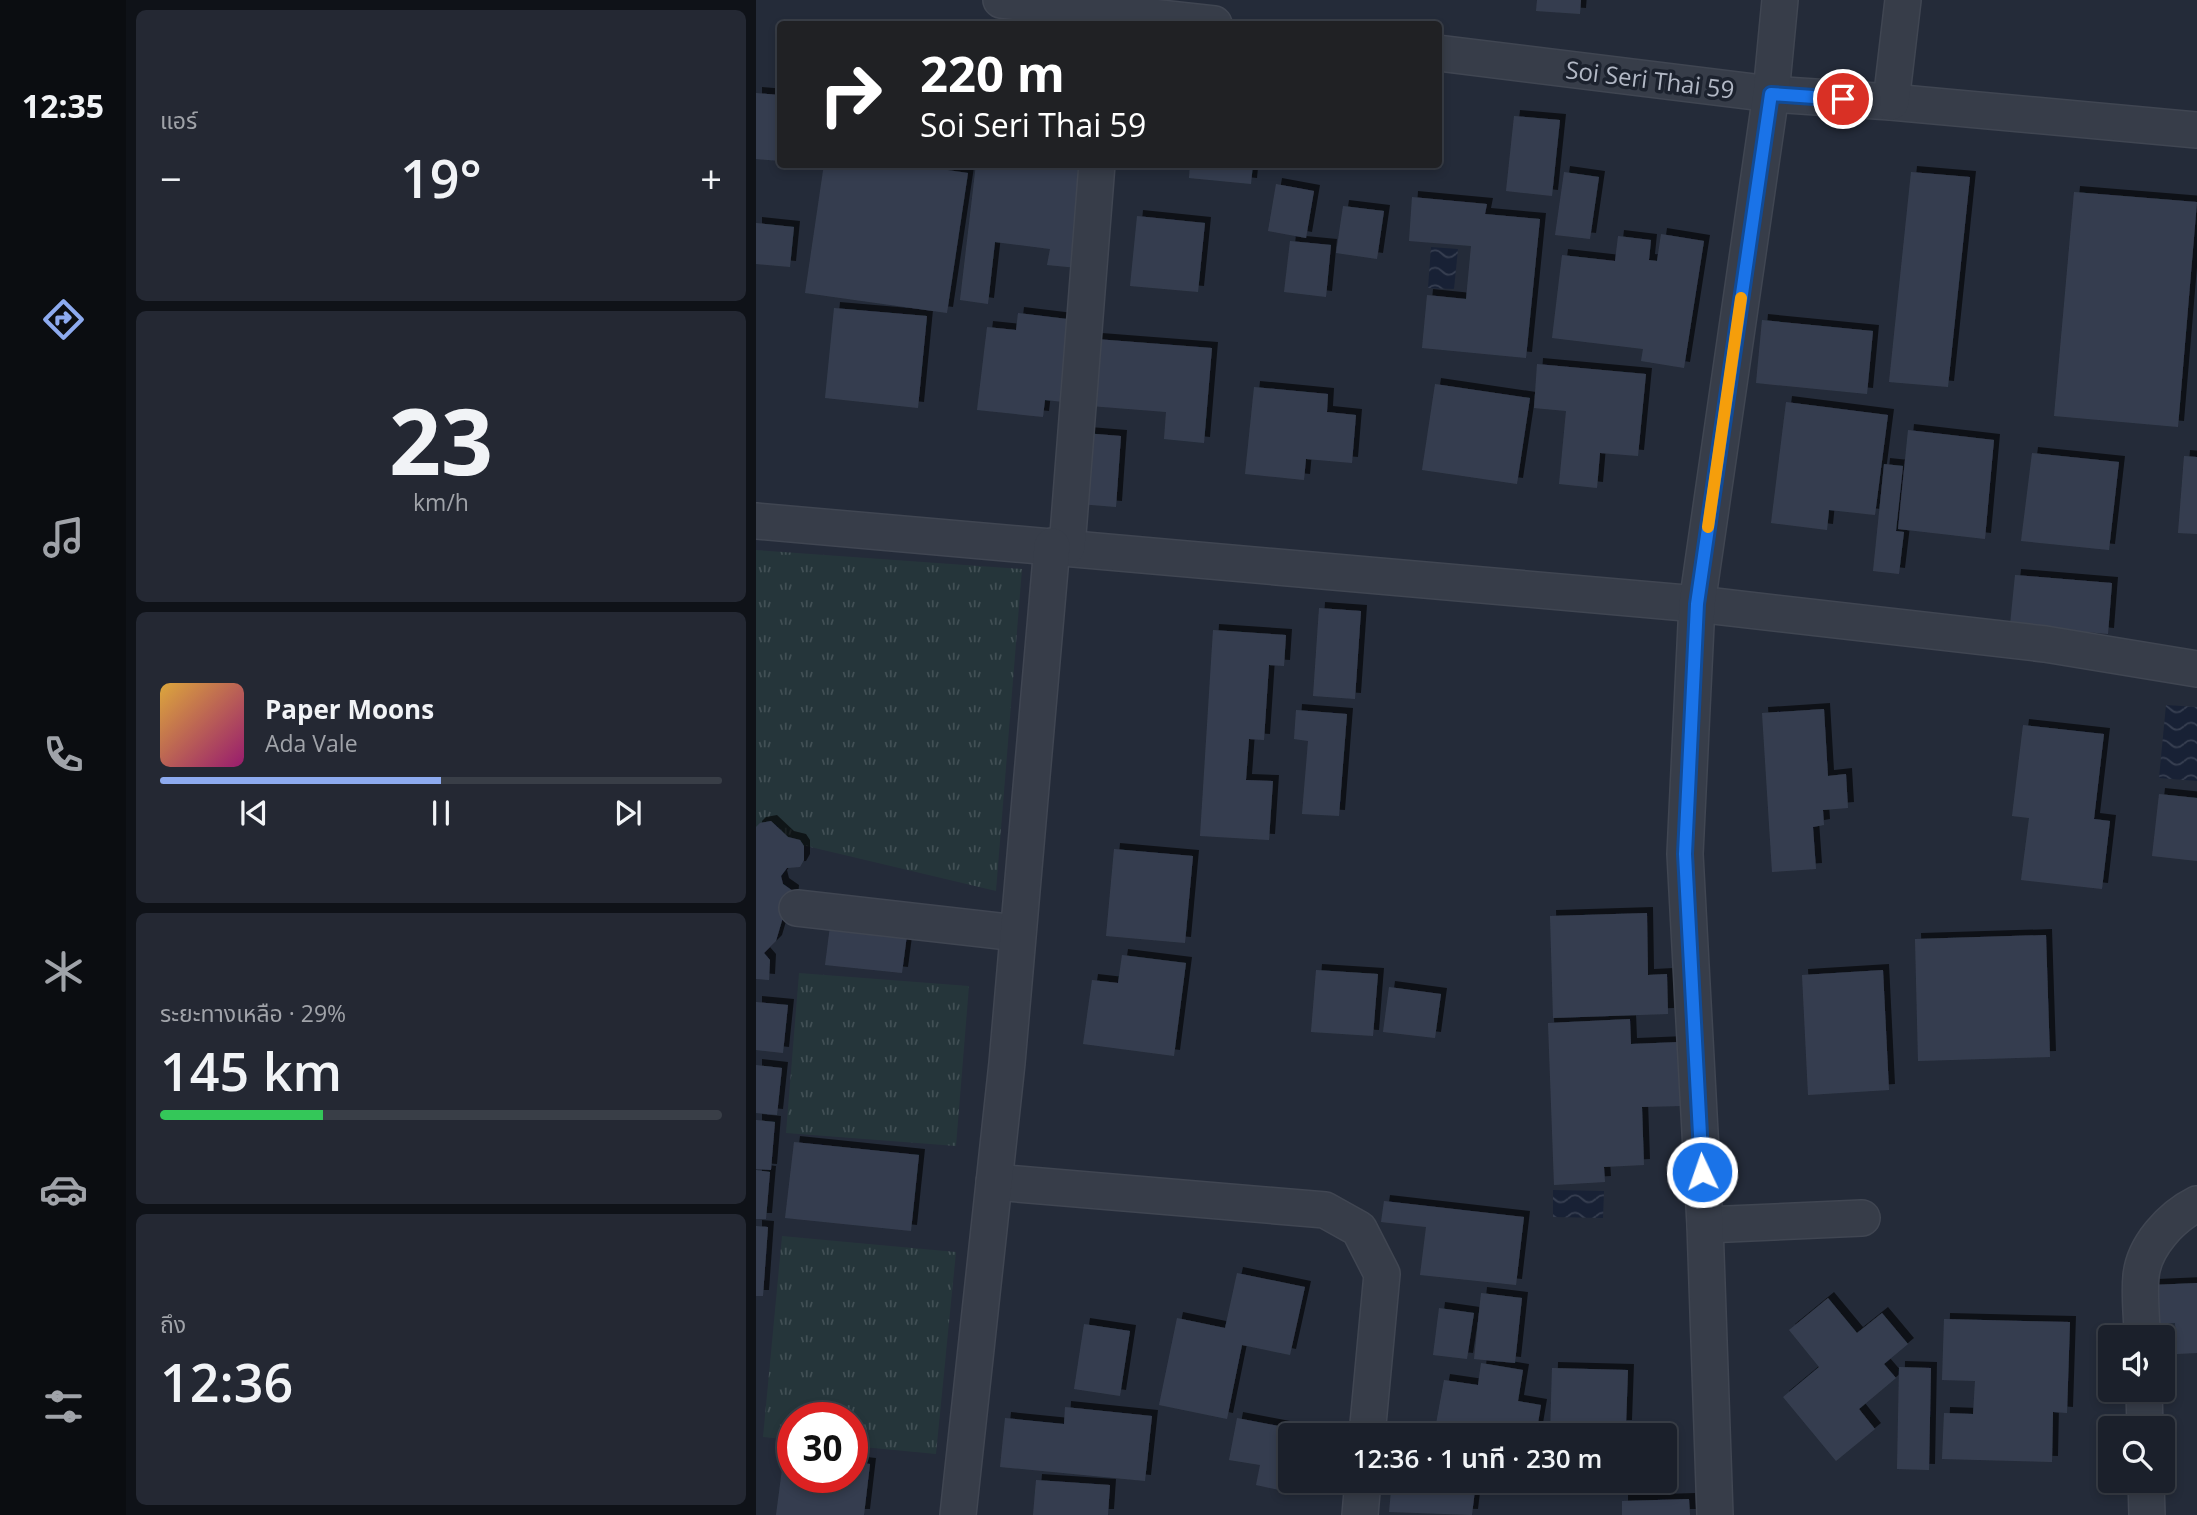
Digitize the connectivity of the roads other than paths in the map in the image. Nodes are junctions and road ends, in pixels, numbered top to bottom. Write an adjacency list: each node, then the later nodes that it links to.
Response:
1 (1001, 0): 4 (street)
2 (1780, 0): 7 (street)
3 (1903, 0): 8 (street)
4 (1108, 18): 5 (street)
5 (1161, 21)
6 (1442, 53): 7 (street, Soi Seri Thai 59)
7 (1771, 94): 8 (street, Soi Seri Thai 59); 13 (street)
8 (1891, 102): 9 (street, Soi Seri Thai 59)
9 (2197, 130)
10 (1097, 168): 12 (street)
11 (756, 521): 12 (street)
12 (1059, 547): 13 (street); 16 (street)
13 (1697, 604): 14 (street); 20 (street)
14 (2197, 669)
15 (797, 908): 16 (street)
16 (1018, 933): 17 (street)
17 (994, 1182): 22 (street); 25 (street)
18 (2197, 1204): 21 (street)
19 (1862, 1218): 20 (street)
20 (1705, 1225): 27 (street)
21 (2142, 1325)
22 (1368, 1423)
23 (1362, 1493): 26 (street)
24 (2146, 1493): 28 (street)
25 (958, 1515)
26 (1360, 1515)
27 (1715, 1515)
28 (2147, 1515)

